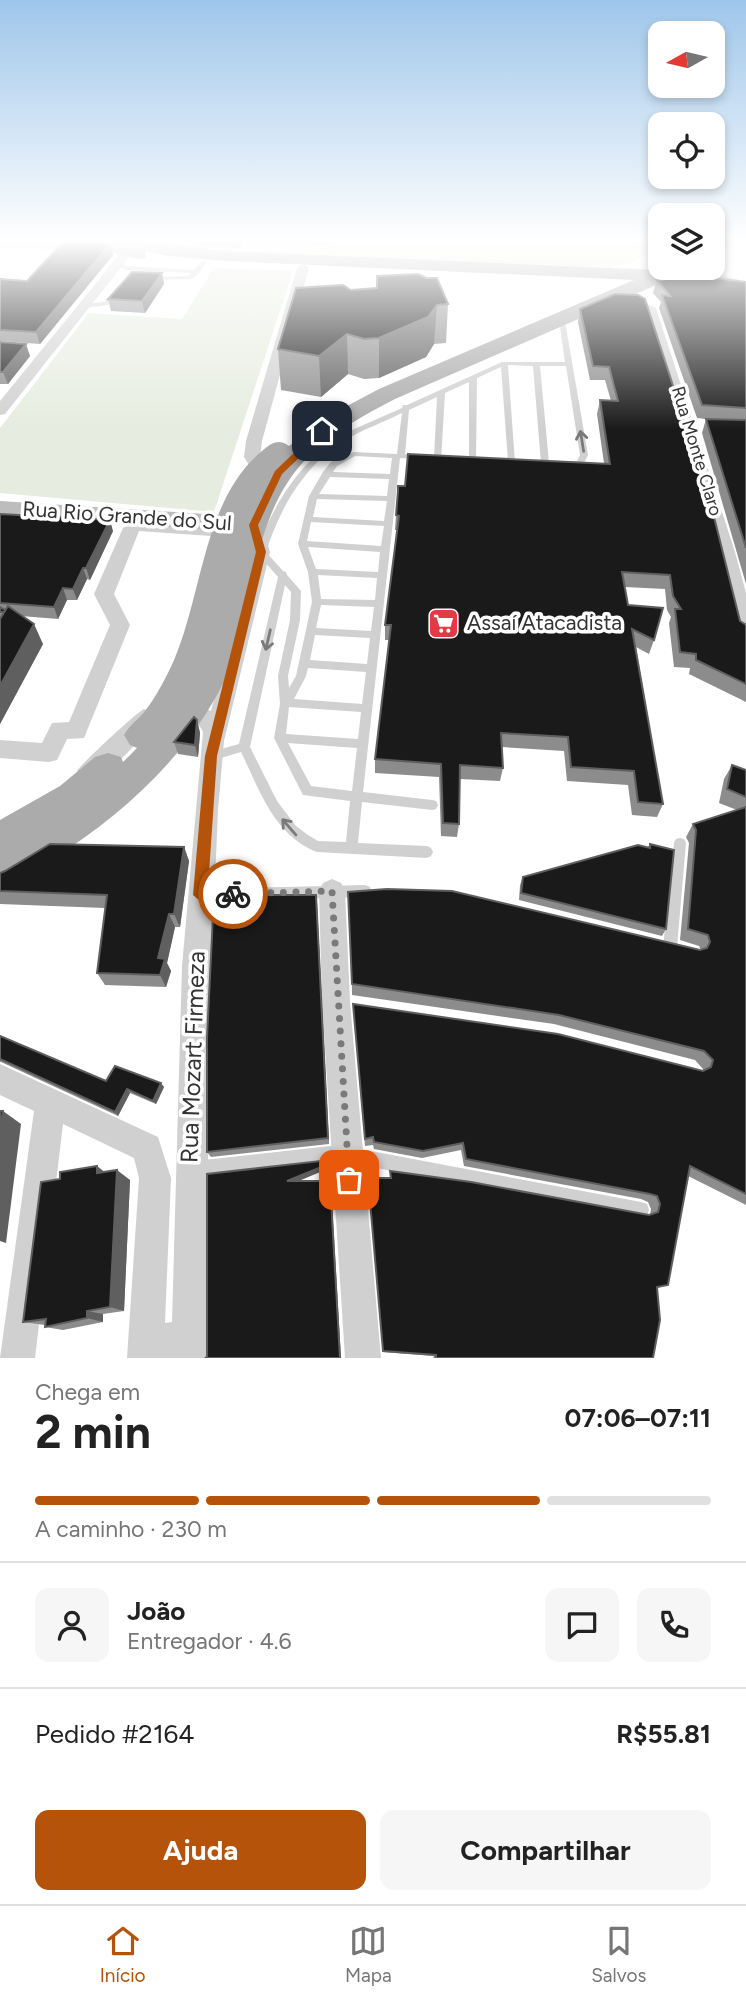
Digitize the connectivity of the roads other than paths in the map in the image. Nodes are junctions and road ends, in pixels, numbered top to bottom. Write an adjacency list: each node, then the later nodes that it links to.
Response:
1 (86, 302): 7 (street)
2 (107, 302): 7 (lane)
3 (293, 302): 16 (street, Rua Mozart Firmeza)
4 (571, 302): 28 (main road)
5 (584, 302): 8 (main road)
6 (641, 302): 46 (street, Rua Monte Claro)
7 (84, 306): 15 (street)
8 (558, 318): 11 (lane); 36 (main road)
9 (504, 363): 10 (lane); 12 (lane); 24 (lane)
10 (536, 363): 11 (lane); 27 (lane)
11 (570, 364): 27 (lane, one-way to 11)
12 (473, 377): 13 (lane); 21 (lane)
13 (441, 392): 14 (lane); 18 (lane)
14 (407, 407): 17 (lane); 36 (lane)
15 (0, 411)
16 (257, 430): 28 (street, Rua Mozart Firmeza); 36 (street, Rua Mozart Firmeza)
17 (398, 456): 18 (lane); 29 (lane); 30 (lane)
18 (438, 458): 19 (lane)
19 (450, 458)
20 (461, 459): 21 (lane)
21 (473, 459): 22 (lane)
22 (486, 460)
23 (499, 460): 24 (lane)
24 (512, 461): 25 (lane)
25 (523, 461)
26 (534, 462): 27 (lane)
27 (545, 463)
28 (258, 467): 36 (main road)
29 (326, 474): 30 (lane); 31 (lane)
30 (393, 477): 32 (lane)
31 (313, 496): 32 (lane); 34 (lane)
32 (391, 499): 35 (lane)
33 (0, 508): 36 (street, Rua Rio Grande do Sul)
34 (307, 519): 35 (lane); 37 (lane)
35 (388, 524): 38 (lane)
36 (250, 526): 40 (lane); 51 (main road); 56 (street, Rua Mozart Firmeza); 60 (main road)
37 (302, 544): 38 (lane); 39 (lane)
38 (385, 548): 41 (lane)
39 (313, 572): 41 (lane); 42 (lane)
40 (283, 574): 49 (lane); 54 (lane, one-way to 54)
41 (382, 575): 43 (lane)
42 (317, 602): 43 (lane); 44 (lane)
43 (380, 604): 45 (lane)
44 (312, 631): 45 (lane); 47 (lane)
45 (376, 635): 48 (lane)
46 (746, 635)
47 (305, 664): 48 (lane); 49 (lane)
48 (372, 668): 50 (lane)
49 (285, 703): 50 (lane); 52 (lane)
50 (366, 708): 53 (lane)
51 (192, 710): 56 (street, Rua Mozart Firmeza); 64 (main road)
52 (280, 738): 53 (lane); 57 (lane)
53 (363, 744): 57 (lane)
54 (244, 747): 56 (lane); 62 (lane, one-way to 54)
55 (0, 749): 59 (street)
56 (211, 756): 67 (street, Rua Mozart Firmeza)
57 (356, 797): 58 (lane); 62 (lane)
58 (432, 806)
59 (0, 827)
60 (0, 840)
61 (680, 843): 68 (lane)
62 (351, 848): 63 (lane)
63 (427, 852)
64 (0, 870)
65 (332, 891): 66 (lane); 67 (lane); 71 (street)
66 (382, 891)
67 (200, 895): 72 (street, Rua Mozart Firmeza)
68 (669, 947)
69 (0, 1079): 70 (street)
70 (50, 1103): 75 (street); 76 (street)
71 (347, 1154): 72 (lane); 73 (lane); 77 (street)
72 (189, 1170): 74 (street, Rua Mozart Firmeza)
73 (641, 1210)
74 (190, 1348): 75 (street)
75 (145, 1351)
76 (18, 1358)
77 (363, 1358)

